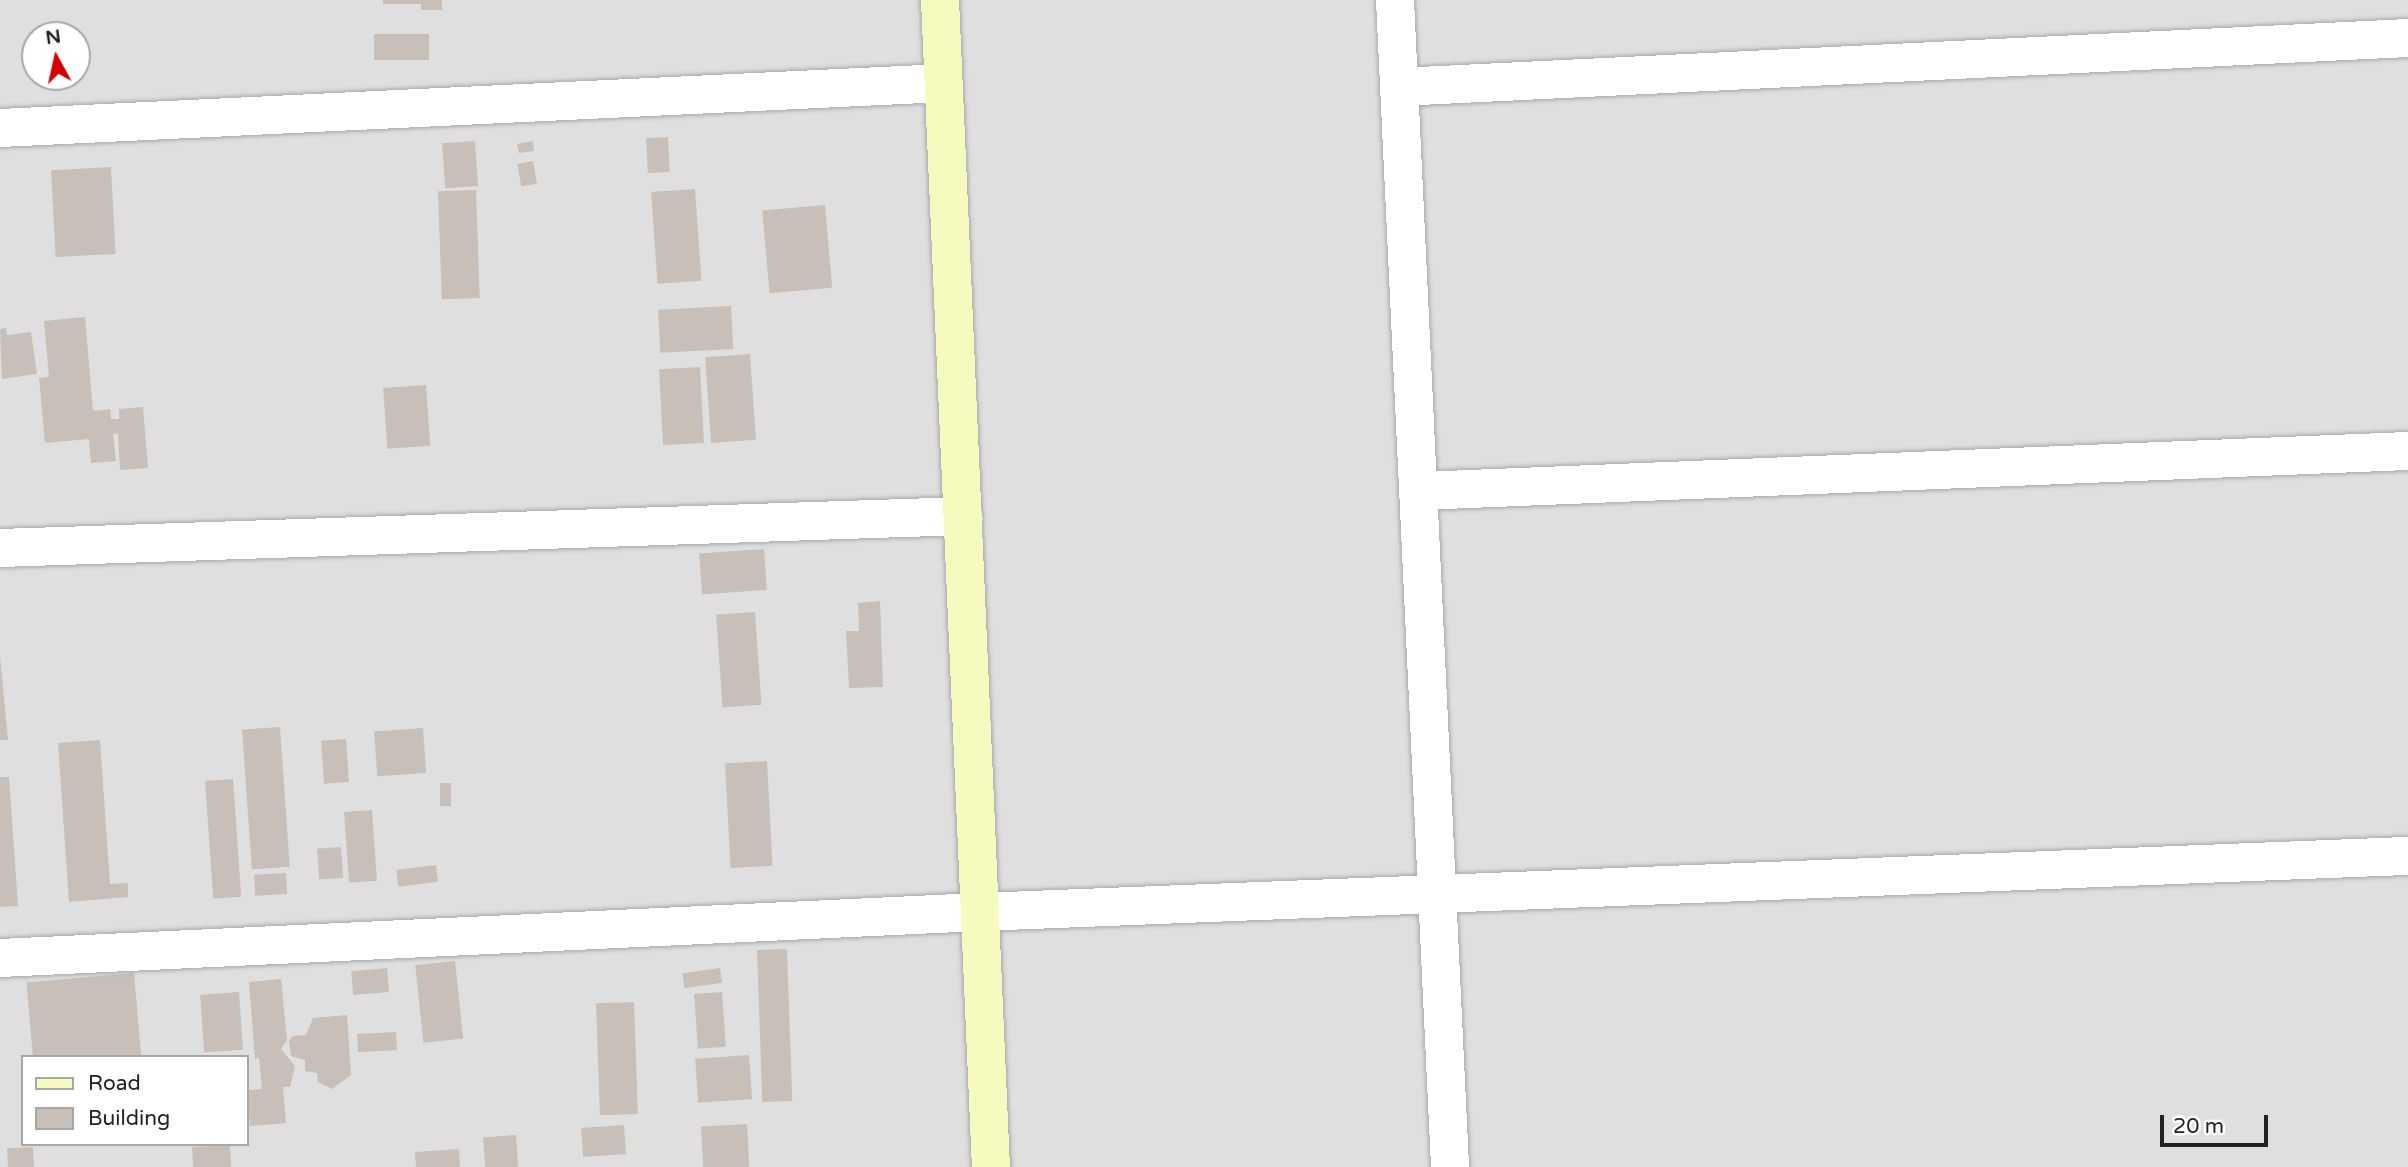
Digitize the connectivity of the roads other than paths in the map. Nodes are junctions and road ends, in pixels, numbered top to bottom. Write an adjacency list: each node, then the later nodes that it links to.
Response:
1 (940, 0): 4 (street)
2 (1395, 0): 5 (street)
3 (2408, 38): 5 (street)
4 (943, 83): 6 (street); 9 (street)
5 (1399, 87): 8 (street)
6 (0, 128)
7 (2408, 451): 8 (street)
8 (1420, 491): 12 (street)
9 (963, 516): 10 (street); 13 (street)
10 (0, 548)
11 (2408, 856): 12 (street)
12 (1439, 894): 13 (street); 16 (street)
13 (980, 912): 14 (street); 15 (street)
14 (0, 958)
15 (991, 1167)
16 (1450, 1167)

